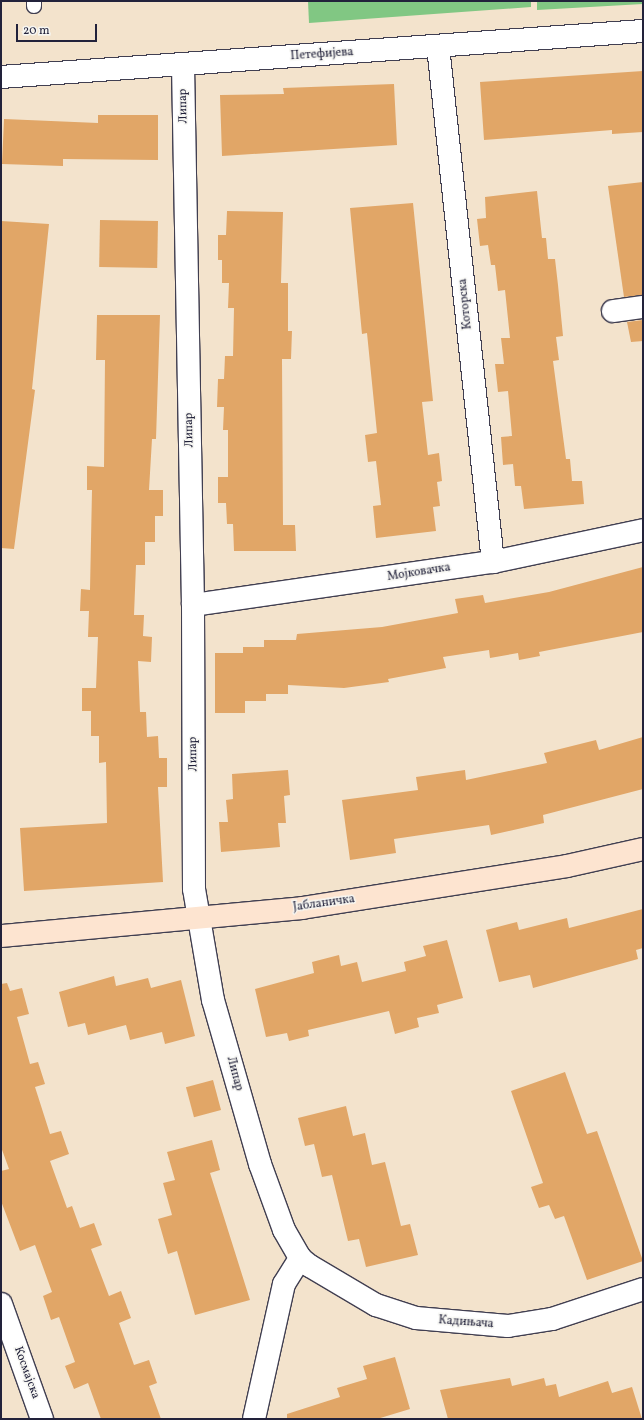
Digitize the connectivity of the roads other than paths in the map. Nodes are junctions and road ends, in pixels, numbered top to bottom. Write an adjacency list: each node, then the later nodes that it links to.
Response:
1 (643, 31): 2 (street, Петефијева)
2 (438, 46): 3 (street, Петефијева); 8 (street, Которска)
3 (183, 65): 4 (street, Петефијева); 9 (street, Липар)
4 (1, 77)
5 (643, 307): 6 (street)
6 (613, 311)
7 (643, 530): 8 (street, Мојковачка)
8 (494, 562): 9 (street, Мојковачка)
9 (193, 605): 11 (street, Липар)
10 (643, 849): 11 (street, Јабланичка)
11 (198, 919): 12 (street, Јабланичка); 13 (street, Липар)
12 (1, 936)
13 (300, 1258): 14 (street, Кадињача); 17 (street)
14 (643, 1289)
15 (2, 1309): 16 (street, Космајска)
16 (42, 1419)
17 (254, 1419)

